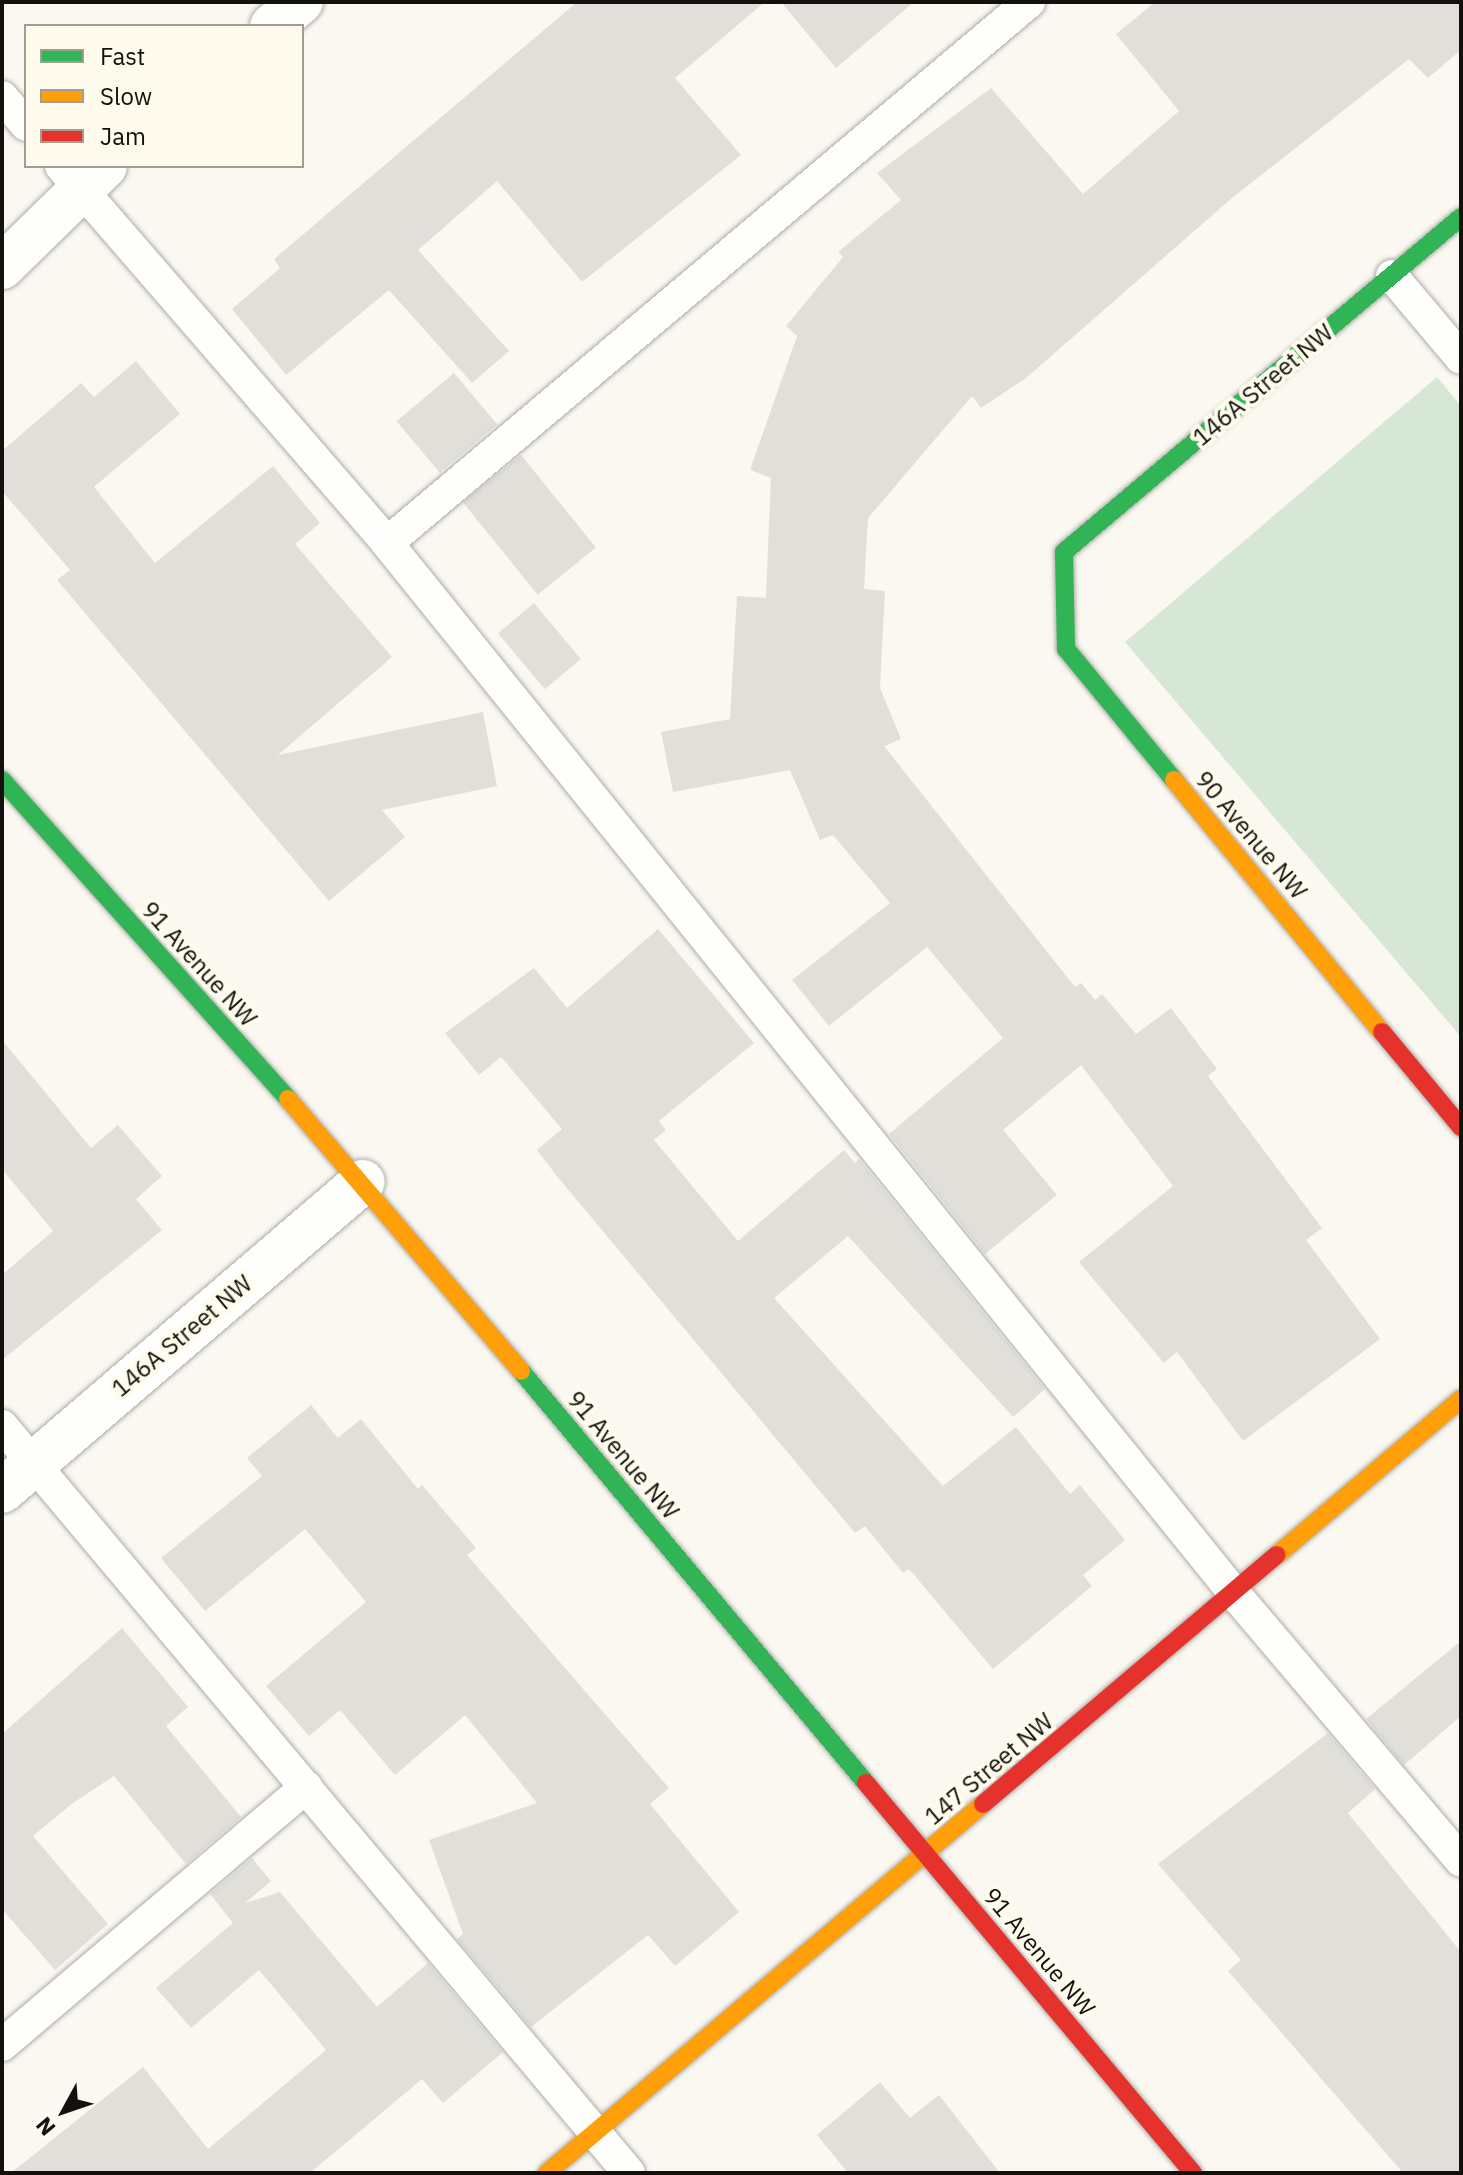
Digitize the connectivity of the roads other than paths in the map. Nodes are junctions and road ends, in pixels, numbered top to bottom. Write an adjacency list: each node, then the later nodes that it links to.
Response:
1 (301, 2): 3 (street)
2 (1029, 2): 11 (lane)
3 (274, 24)
4 (2, 97): 5 (lane)
5 (24, 123)
6 (82, 173): 8 (street); 11 (lane)
7 (1461, 217): 9 (street, 146A Street NW)
8 (2, 267)
9 (1392, 276): 10 (lane); 12 (street, 146A Street NW)
10 (1461, 358)
11 (387, 543): 19 (lane)
12 (1064, 552): 14 (street, 90 Avenue NW)
13 (2, 780): 15 (street, 91 Avenue NW)
14 (1461, 1127)
15 (363, 1182): 18 (street, 146A Street NW); 21 (street, 91 Avenue NW)
16 (1461, 1399): 19 (street, 147 Street NW)
17 (2, 1426): 18 (lane)
18 (18, 1477): 20 (lane)
19 (1234, 1593): 21 (street, 147 Street NW); 22 (lane)
20 (306, 1787): 23 (lane); 24 (lane)
21 (925, 1854): 24 (street, 147 Street NW); 27 (street, 91 Avenue NW)
22 (1461, 1861)
23 (2, 2045)
24 (595, 2132): 25 (street, 147 Street NW); 26 (lane)
25 (547, 2173)
26 (629, 2173)
27 (1193, 2173)

